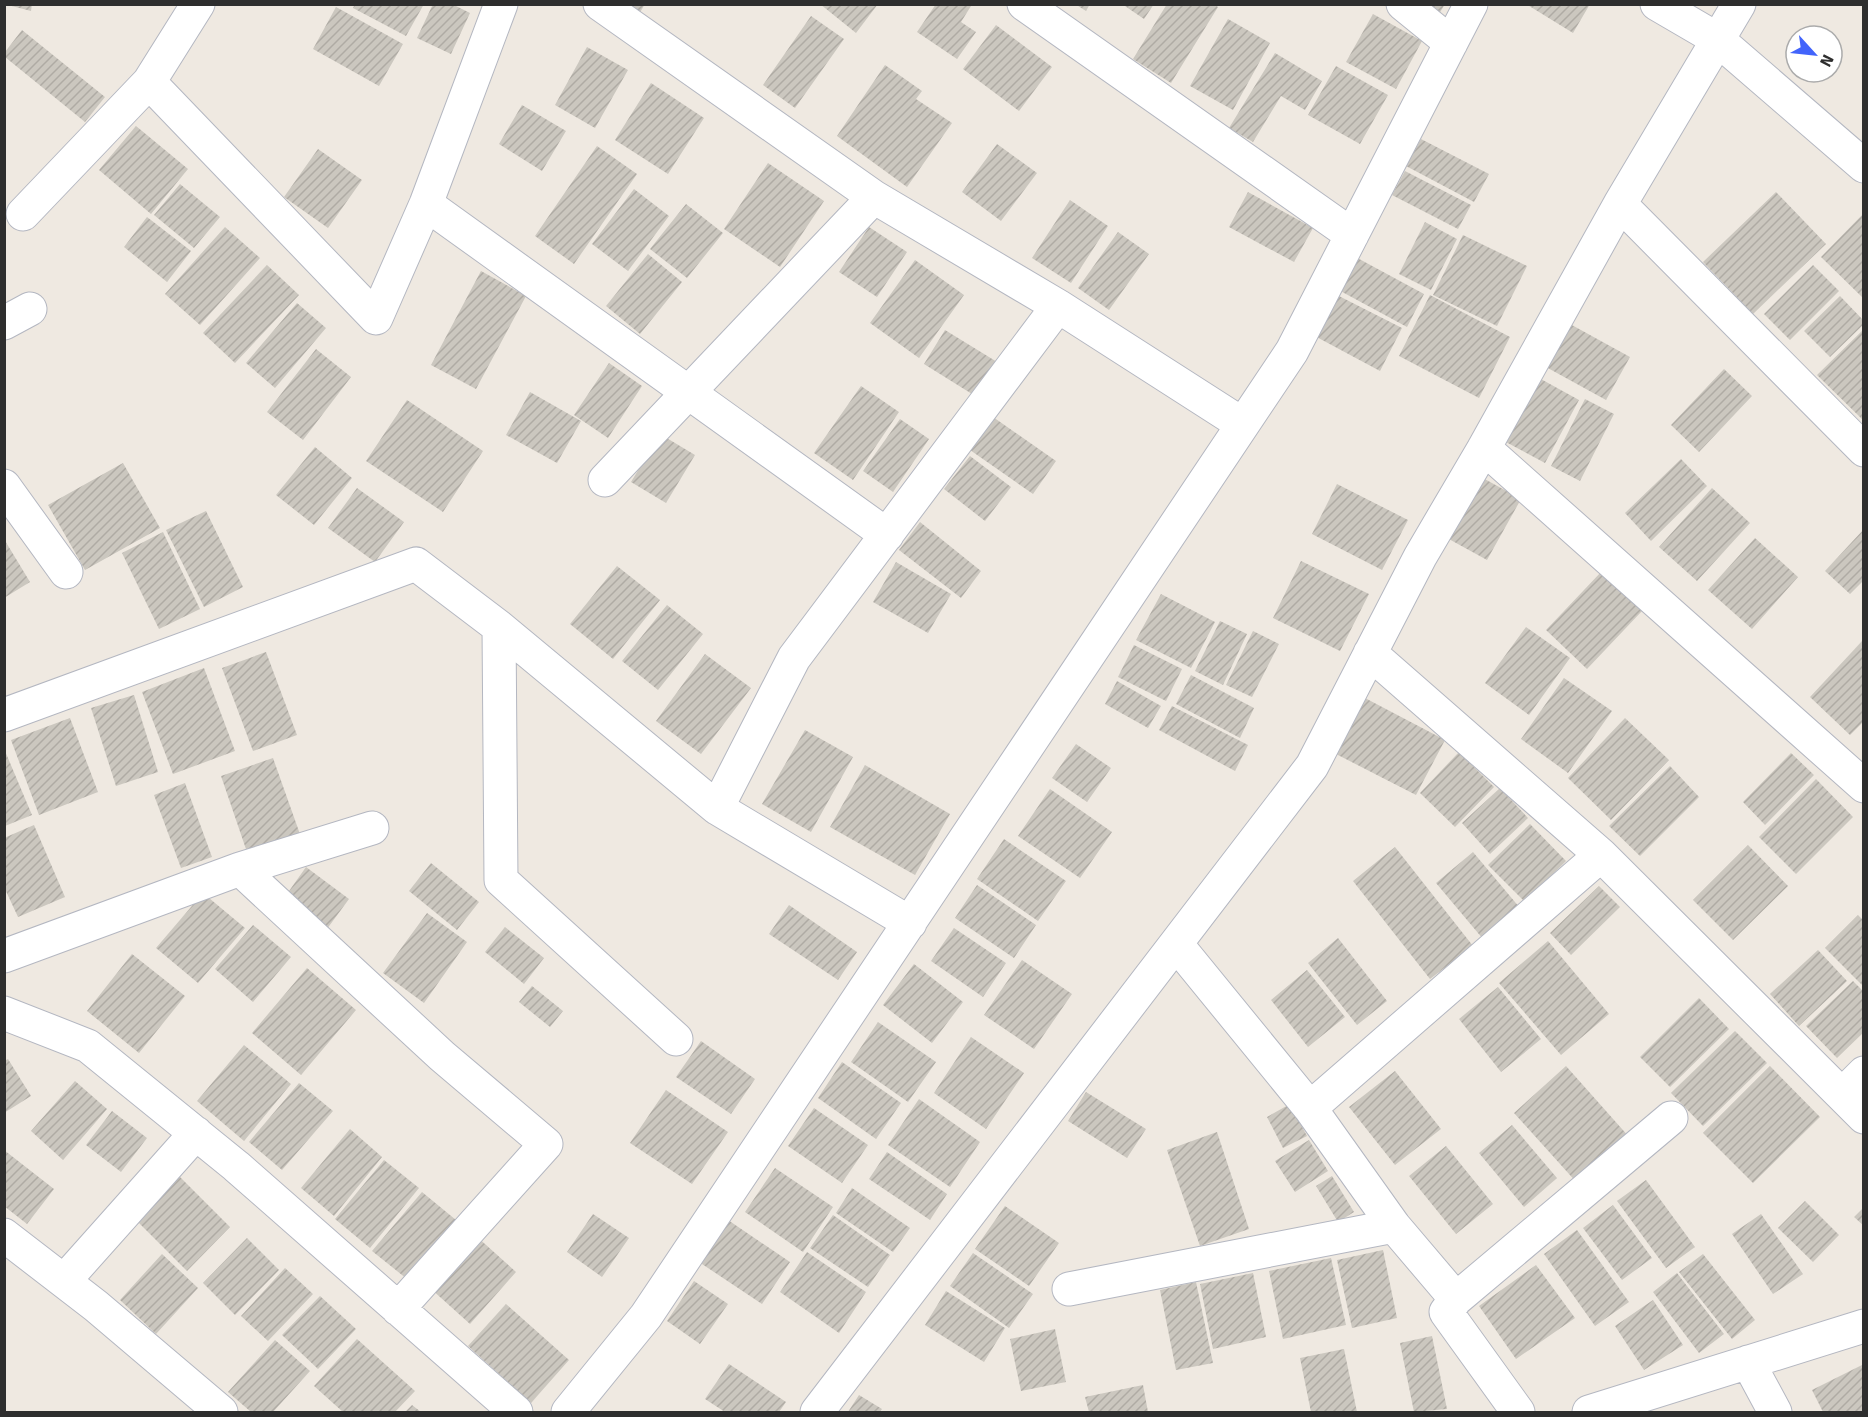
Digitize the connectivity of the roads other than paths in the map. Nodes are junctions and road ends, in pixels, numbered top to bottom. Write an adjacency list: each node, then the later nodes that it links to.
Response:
1 (198, 4): 11 (street)
2 (501, 4): 14 (street)
3 (600, 4): 13 (street)
4 (1024, 4): 17 (street)
5 (1403, 4): 10 (street)
6 (1471, 4): 10 (street)
7 (1657, 4): 9 (street)
8 (1739, 4): 9 (street)
9 (1717, 39): 12 (street); 15 (street)
10 (1451, 43): 17 (street)
11 (149, 82): 14 (street); 16 (street)
12 (1863, 166)
13 (874, 197): 18 (street); 19 (street)
14 (426, 204): 19 (street)
15 (1620, 204): 21 (street); 22 (street)
16 (23, 213)
17 (1352, 235): 20 (street)
18 (1058, 306): 20 (street); 25 (street)
19 (688, 394): 23 (street); 25 (street)
20 (1242, 424): 35 (street)
21 (1484, 448): 28 (street); 30 (street)
22 (1863, 450)
23 (605, 480)
24 (4, 486): 26 (street)
25 (887, 536): 31 (street)
26 (66, 572)
27 (499, 627): 29 (street); 31 (street); 39 (street)
28 (1370, 653): 33 (street); 36 (street)
29 (4, 715)
30 (1863, 786)
31 (717, 808): 35 (street)
32 (372, 828): 34 (street)
33 (1601, 855): 40 (street); 41 (street)
34 (240, 869): 37 (street); 49 (street)
35 (910, 922): 54 (street)
36 (1177, 945): 41 (street); 55 (street)
37 (4, 956)
38 (4, 1013): 43 (street)
39 (676, 1040)
40 (1856, 1095)
41 (1310, 1108): 44 (street)
42 (1671, 1118): 48 (street)
43 (196, 1133): 46 (street); 49 (street)
44 (1394, 1226): 47 (street); 48 (street)
45 (4, 1235): 46 (street)
46 (64, 1281): 52 (street)
47 (1069, 1289)
48 (1456, 1299): 56 (street)
49 (398, 1309): 53 (street)
50 (1863, 1326): 51 (street)
51 (1748, 1362): 57 (street); 58 (street)
52 (221, 1413)
53 (516, 1413)
54 (568, 1413)
55 (817, 1413)
56 (1518, 1413)
57 (1589, 1413)
58 (1775, 1413)

